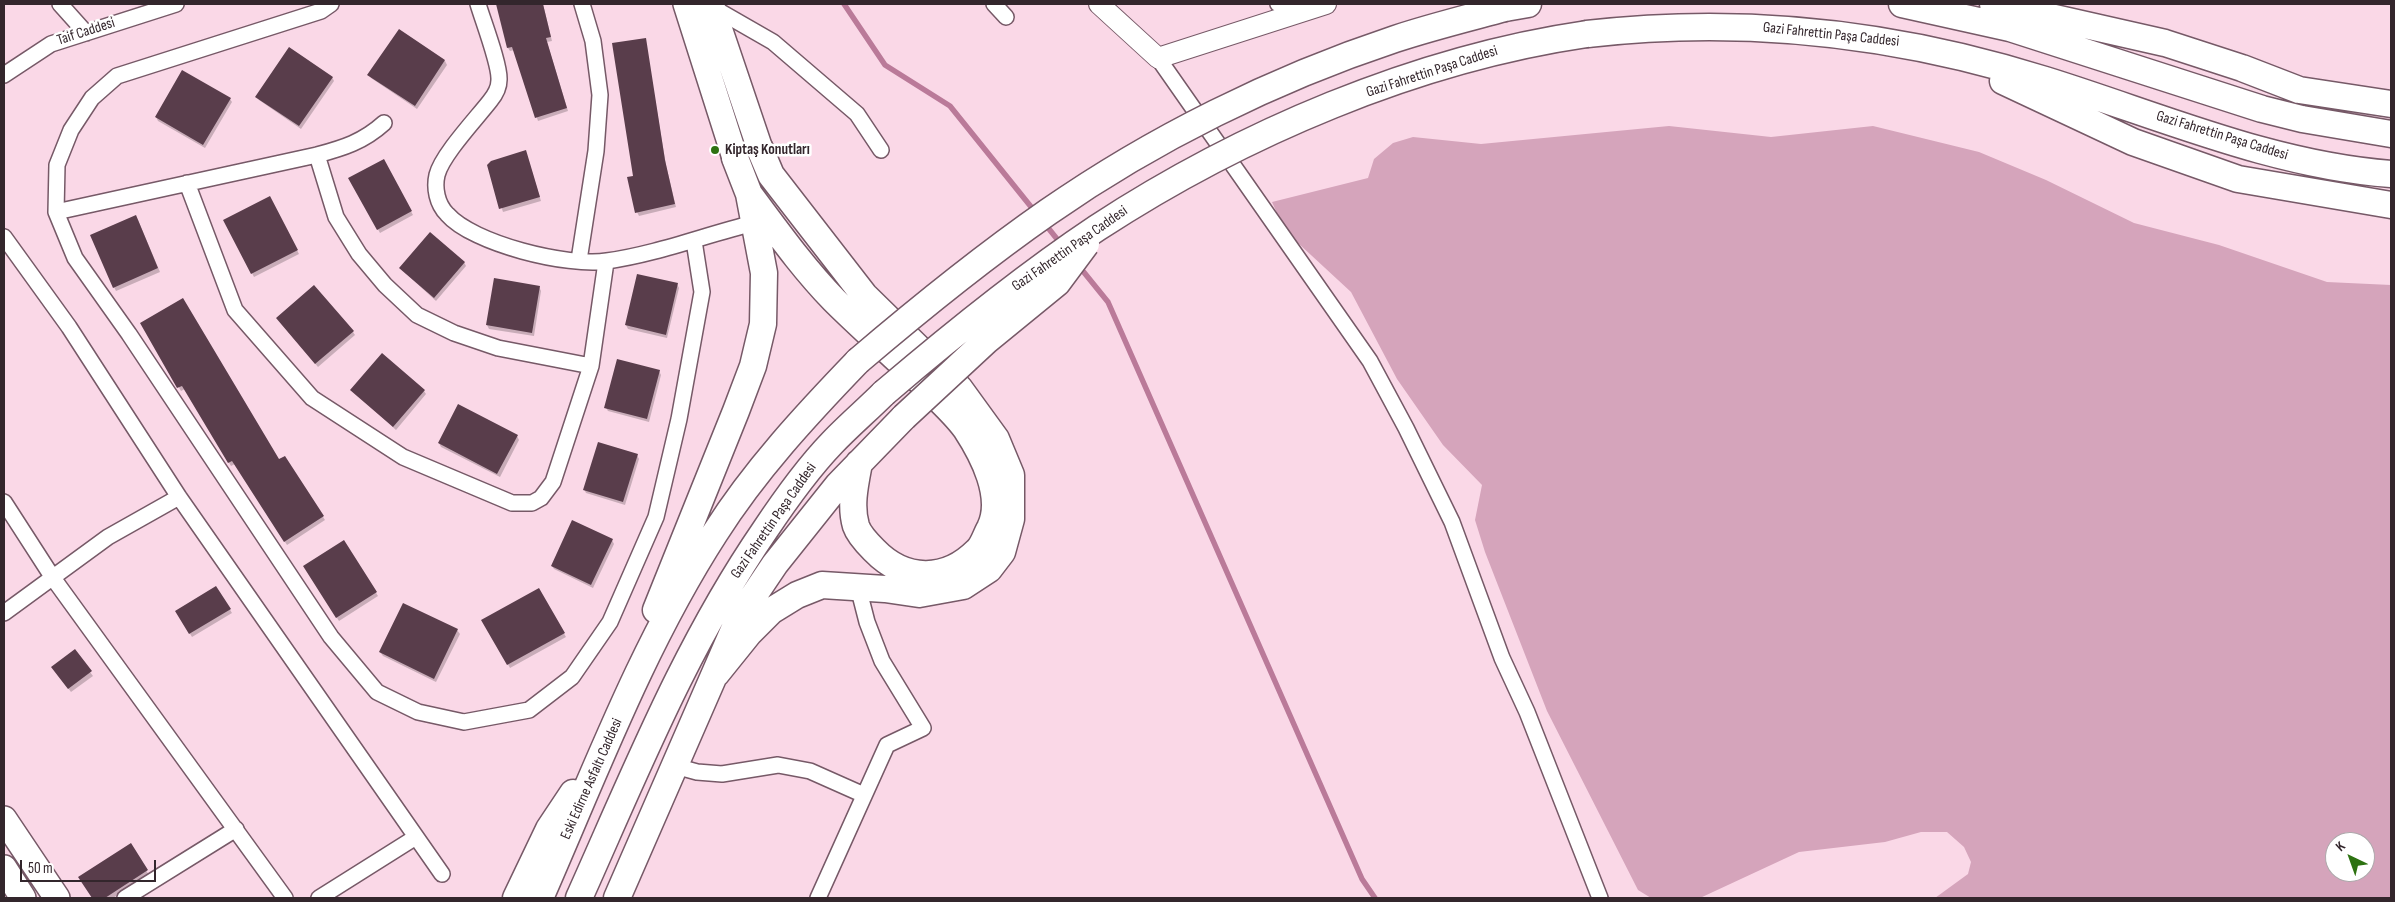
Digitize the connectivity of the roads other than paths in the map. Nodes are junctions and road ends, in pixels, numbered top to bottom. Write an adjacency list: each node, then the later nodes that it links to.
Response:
1 (60, 4): 17 (street)
2 (176, 4): 17 (street, Taif Caddesi)
3 (331, 4): 32 (street)
4 (478, 4): 37 (street)
5 (582, 4): 37 (street)
6 (686, 4): 27 (main road)
7 (994, 4): 16 (street)
8 (1100, 4): 19 (street)
9 (1278, 4): 15 (street)
10 (1326, 4): 15 (street)
11 (1902, 4): 23 (highway)
12 (1993, 4): 21 (highway)
13 (711, 5): 24 (main road); 25 (street)
14 (1516, 6): 46 (highway, bridge)
15 (1299, 12): 19 (street)
16 (1006, 17)
17 (86, 33): 20 (street, Taif Caddesi)
18 (1943, 53): 28 (highway, Gazi Fahrettin Paşa Caddesi); 31 (highway); 34 (highway, Gazi Fahrettin Paşa Caddesi, bridge)
19 (1158, 58): 66 (street)
20 (4, 75)
21 (2391, 104)
22 (384, 123): 26 (street)
23 (2391, 134)
24 (760, 149): 44 (highway)
25 (882, 150)
26 (317, 155): 29 (street); 39 (street)
27 (735, 158): 30 (highway)
28 (2391, 174)
29 (187, 183): 32 (street); 39 (street)
30 (749, 194): 33 (highway); 40 (highway)
31 (2391, 205)
32 (56, 212): 36 (street)
33 (754, 223): 36 (street); 46 (highway)
34 (1098, 228): 40 (highway, bridge); 63 (highway, Gazi Fahrettin Paşa Caddesi, bridge)
35 (4, 237): 41 (street)
36 (694, 241): 38 (street)
37 (579, 260): 38 (street)
38 (606, 262): 39 (street)
39 (591, 366)
40 (859, 463): 47 (highway)
41 (179, 497): 43 (street); 53 (street)
42 (4, 502): 43 (street)
43 (53, 578): 45 (street); 52 (street)
44 (858, 587): 47 (highway); 50 (street)
45 (4, 612)
46 (645, 659): 48 (highway, Eski Edirne Asfaltı Caddesi)
47 (716, 674): 49 (highway)
48 (611, 736): 61 (highway); 62 (highway, Eski Edirne Asfaltı Caddesi)
49 (675, 766): 50 (street); 64 (highway)
50 (864, 795): 65 (street)
51 (4, 819): 57 (main road)
52 (236, 830): 58 (street); 59 (street)
53 (416, 836): 55 (street); 60 (street)
54 (4, 868): 56 (main road)
55 (442, 874)
56 (23, 898)
57 (57, 898)
58 (125, 898)
59 (285, 898)
60 (319, 898)
61 (516, 898)
62 (540, 898)
63 (579, 898)
64 (617, 898)
65 (818, 898)
66 (1600, 898)

